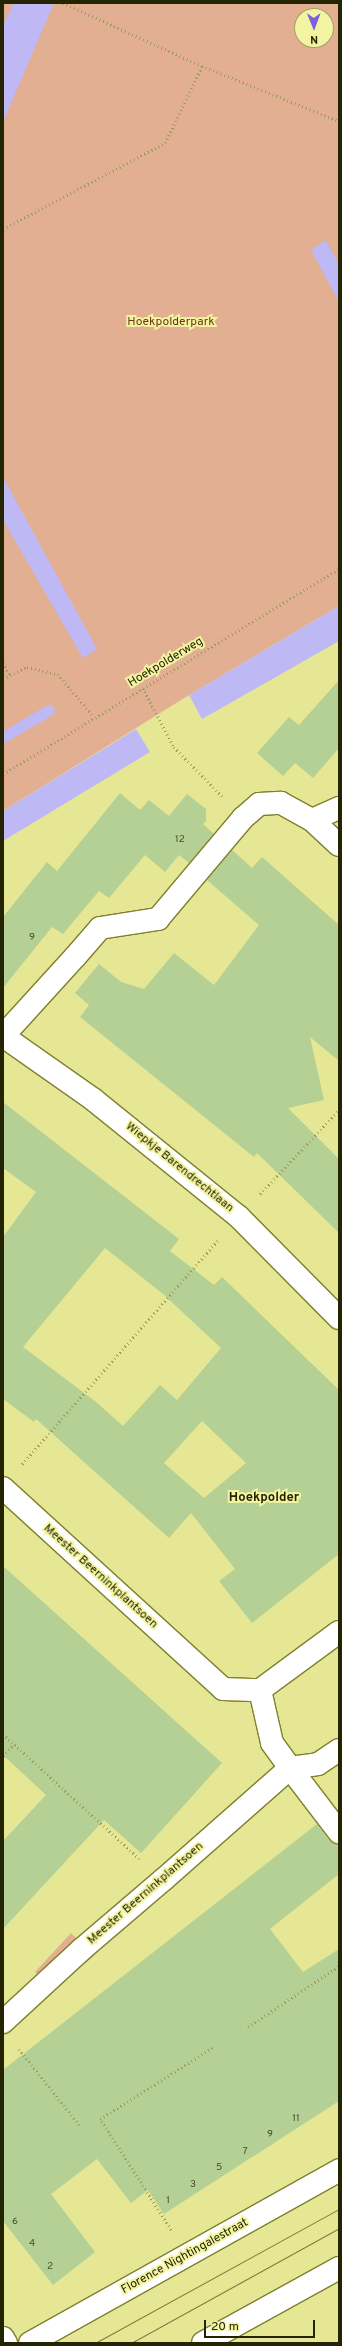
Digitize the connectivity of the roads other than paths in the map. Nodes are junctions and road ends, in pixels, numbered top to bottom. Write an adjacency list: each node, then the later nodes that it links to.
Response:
1 (339, 808): 2 (street)
2 (312, 820): 3 (street); 4 (street)
3 (339, 845)
4 (3, 1036): 5 (street, Wiepkje Barendrechtlaan)
5 (339, 1318)
6 (3, 1488): 8 (street, Meester Beerninkplantsoen)
7 (339, 1632): 8 (street)
8 (260, 1690): 10 (street)
9 (339, 1750): 10 (street)
10 (290, 1768): 11 (street); 12 (street, Meester Beerninkplantsoen)
11 (339, 1832)
12 (3, 2022)
13 (339, 2170): 17 (street, Florence Nightingalestraat)
14 (339, 2268): 18 (street)
15 (3, 2338): 16 (street)
16 (6, 2343)
17 (30, 2343)
18 (203, 2343)

